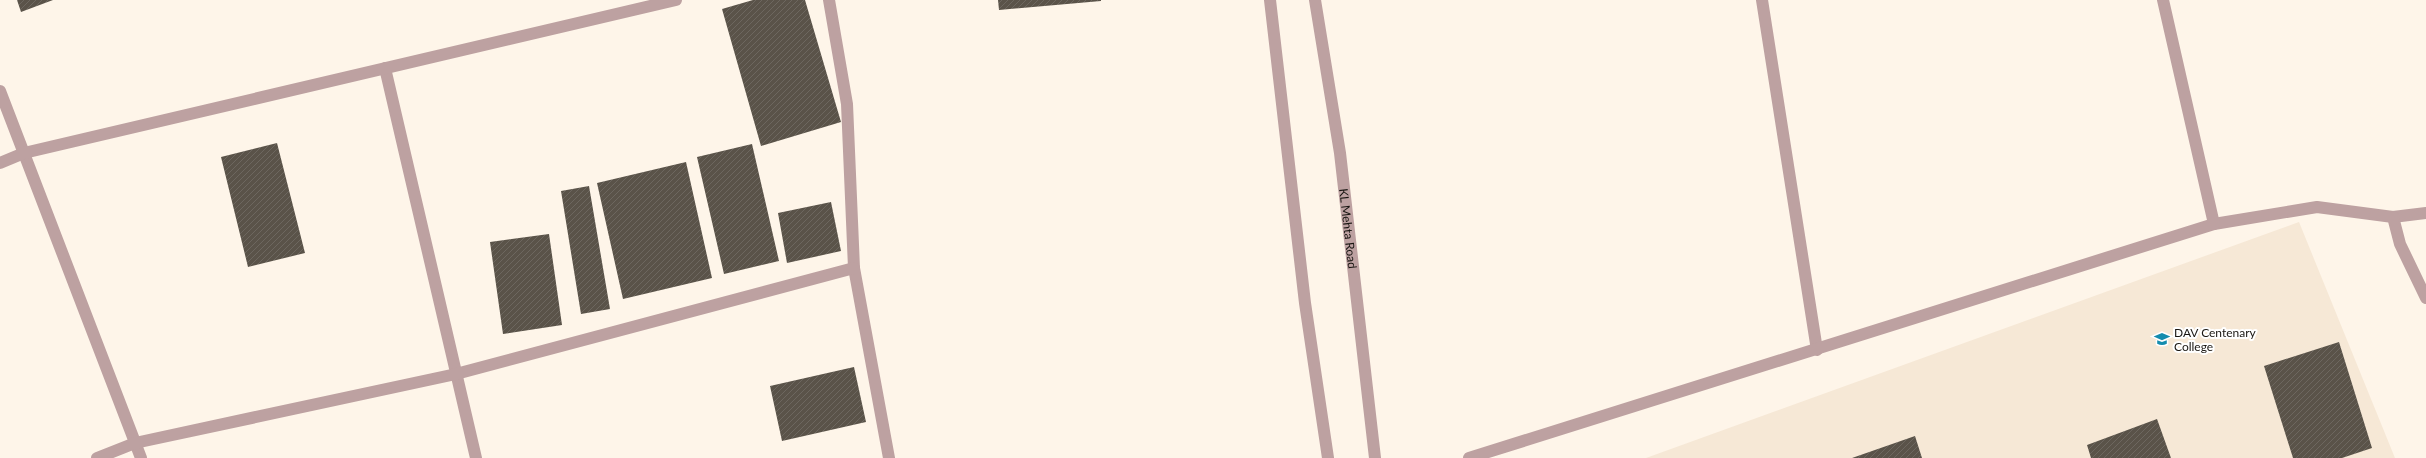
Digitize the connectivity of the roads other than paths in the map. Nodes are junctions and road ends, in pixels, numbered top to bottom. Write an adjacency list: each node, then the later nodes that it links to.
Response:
1 (676, 0): 7 (street)
2 (829, 0): 14 (street)
3 (1270, 0): 23 (street)
4 (1315, 0): 24 (street, KL Mehta Road)
5 (1762, 0): 16 (street)
6 (2163, 0): 13 (street)
7 (385, 68): 9 (street); 17 (street)
8 (0, 91): 9 (street)
9 (24, 153): 10 (street); 18 (street)
10 (0, 163)
11 (2426, 213): 12 (street)
12 (2393, 217): 13 (street); 15 (street)
13 (2214, 224): 16 (street)
14 (854, 268): 17 (street); 22 (street)
15 (2426, 298)
16 (1817, 350): 25 (street)
17 (456, 374): 18 (street); 21 (street)
18 (135, 443): 19 (street); 20 (street)
19 (97, 458)
20 (141, 458)
21 (476, 458)
22 (888, 458)
23 (1328, 458)
24 (1375, 458)
25 (1469, 458)

